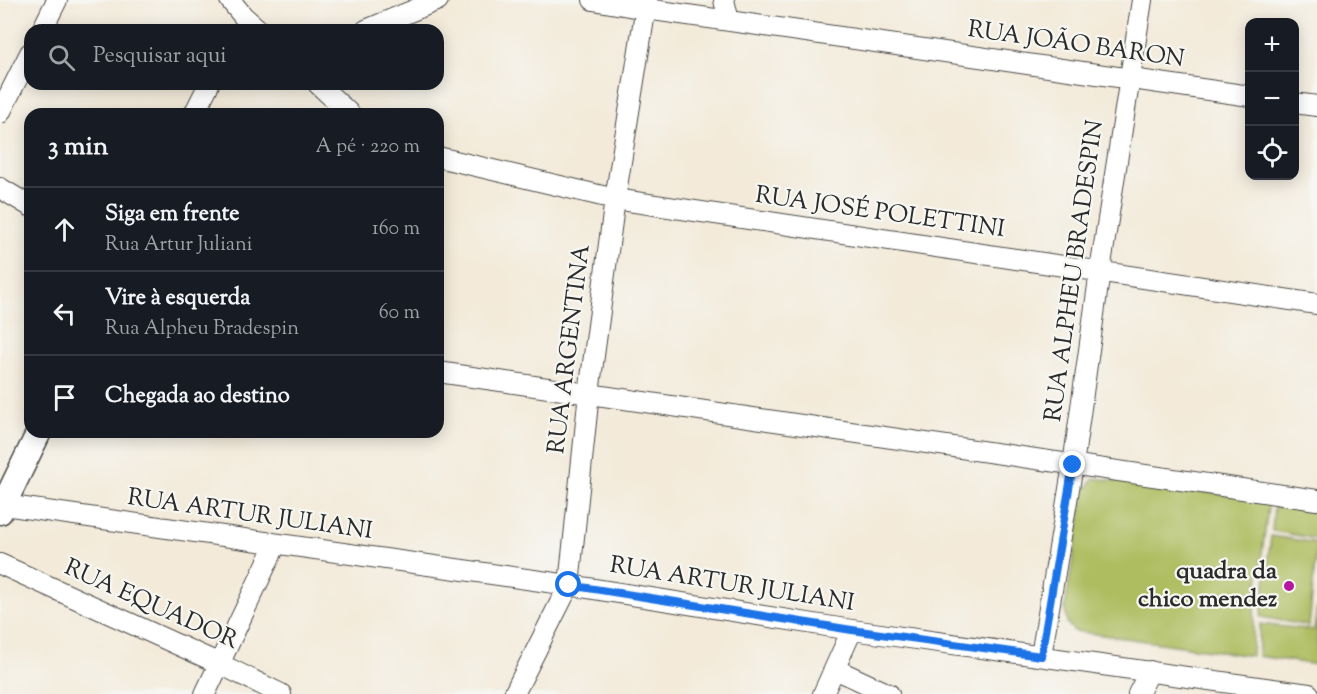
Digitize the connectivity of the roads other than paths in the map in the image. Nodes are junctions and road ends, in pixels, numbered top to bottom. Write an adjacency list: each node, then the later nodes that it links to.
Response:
1 (57, 0): 10 (street)
2 (230, 0): 9 (street)
3 (438, 0): 11 (street)
4 (593, 0): 7 (street, RUA JOÃO BARON)
5 (724, 0): 8 (street)
6 (1142, 0): 13 (street, RUA ALPHEU BRADESPIN)
7 (646, 5): 8 (street, RUA JOÃO BARON); 24 (street, RUA ARGENTINA)
8 (729, 21): 13 (street, RUA JOÃO BARON)
9 (240, 23)
10 (45, 24)
11 (380, 24)
12 (24, 65): 21 (street)
13 (1128, 78): 16 (street, RUA JOÃO BARON); 26 (street, RUA ALPHEU BRADESPIN)
14 (206, 90): 19 (street)
15 (324, 90): 20 (street)
16 (1245, 95)
17 (1299, 104): 18 (street)
18 (1317, 106)
19 (197, 108)
20 (344, 108)
21 (0, 113)
22 (444, 158): 24 (street, RUA JOSÉ POLETTINI)
23 (0, 188): 25 (street)
24 (615, 200): 26 (street, RUA JOSÉ POLETTINI); 29 (street, RUA ARGENTINA)
25 (24, 202)
26 (1100, 272): 27 (street, RUA JOSÉ POLETTINI); 31 (street, RUA ALPHEU BRADESPIN)
27 (1317, 304)
28 (444, 373): 29 (street)
29 (590, 393): 31 (street); 36 (street, RUA ARGENTINA)
30 (36, 438): 33 (street)
31 (1073, 465): 32 (street); 38 (street, RUA ALPHEU BRADESPIN)
32 (1317, 501)
33 (2, 509): 34 (street, RUA ARTUR JULIANI)
34 (276, 544): 36 (street, RUA ARTUR JULIANI); 39 (street)
35 (0, 564): 39 (street, RUA EQUADOR)
36 (569, 585): 37 (street, RUA ARTUR JULIANI); 44 (street, RUA ARGENTINA)
37 (852, 630): 38 (street, RUA ARTUR JULIANI); 40 (street)
38 (1041, 656): 41 (street, RUA ARTUR JULIANI)
39 (220, 664): 42 (street); 43 (street, RUA EQUADOR)
40 (836, 669): 45 (street); 46 (street)
41 (1150, 671): 47 (street); 48 (street, RUA ARTUR JULIANI)
42 (205, 694)
43 (281, 694)
44 (514, 694)
45 (823, 694)
46 (889, 694)
47 (1138, 694)
48 (1309, 694)

